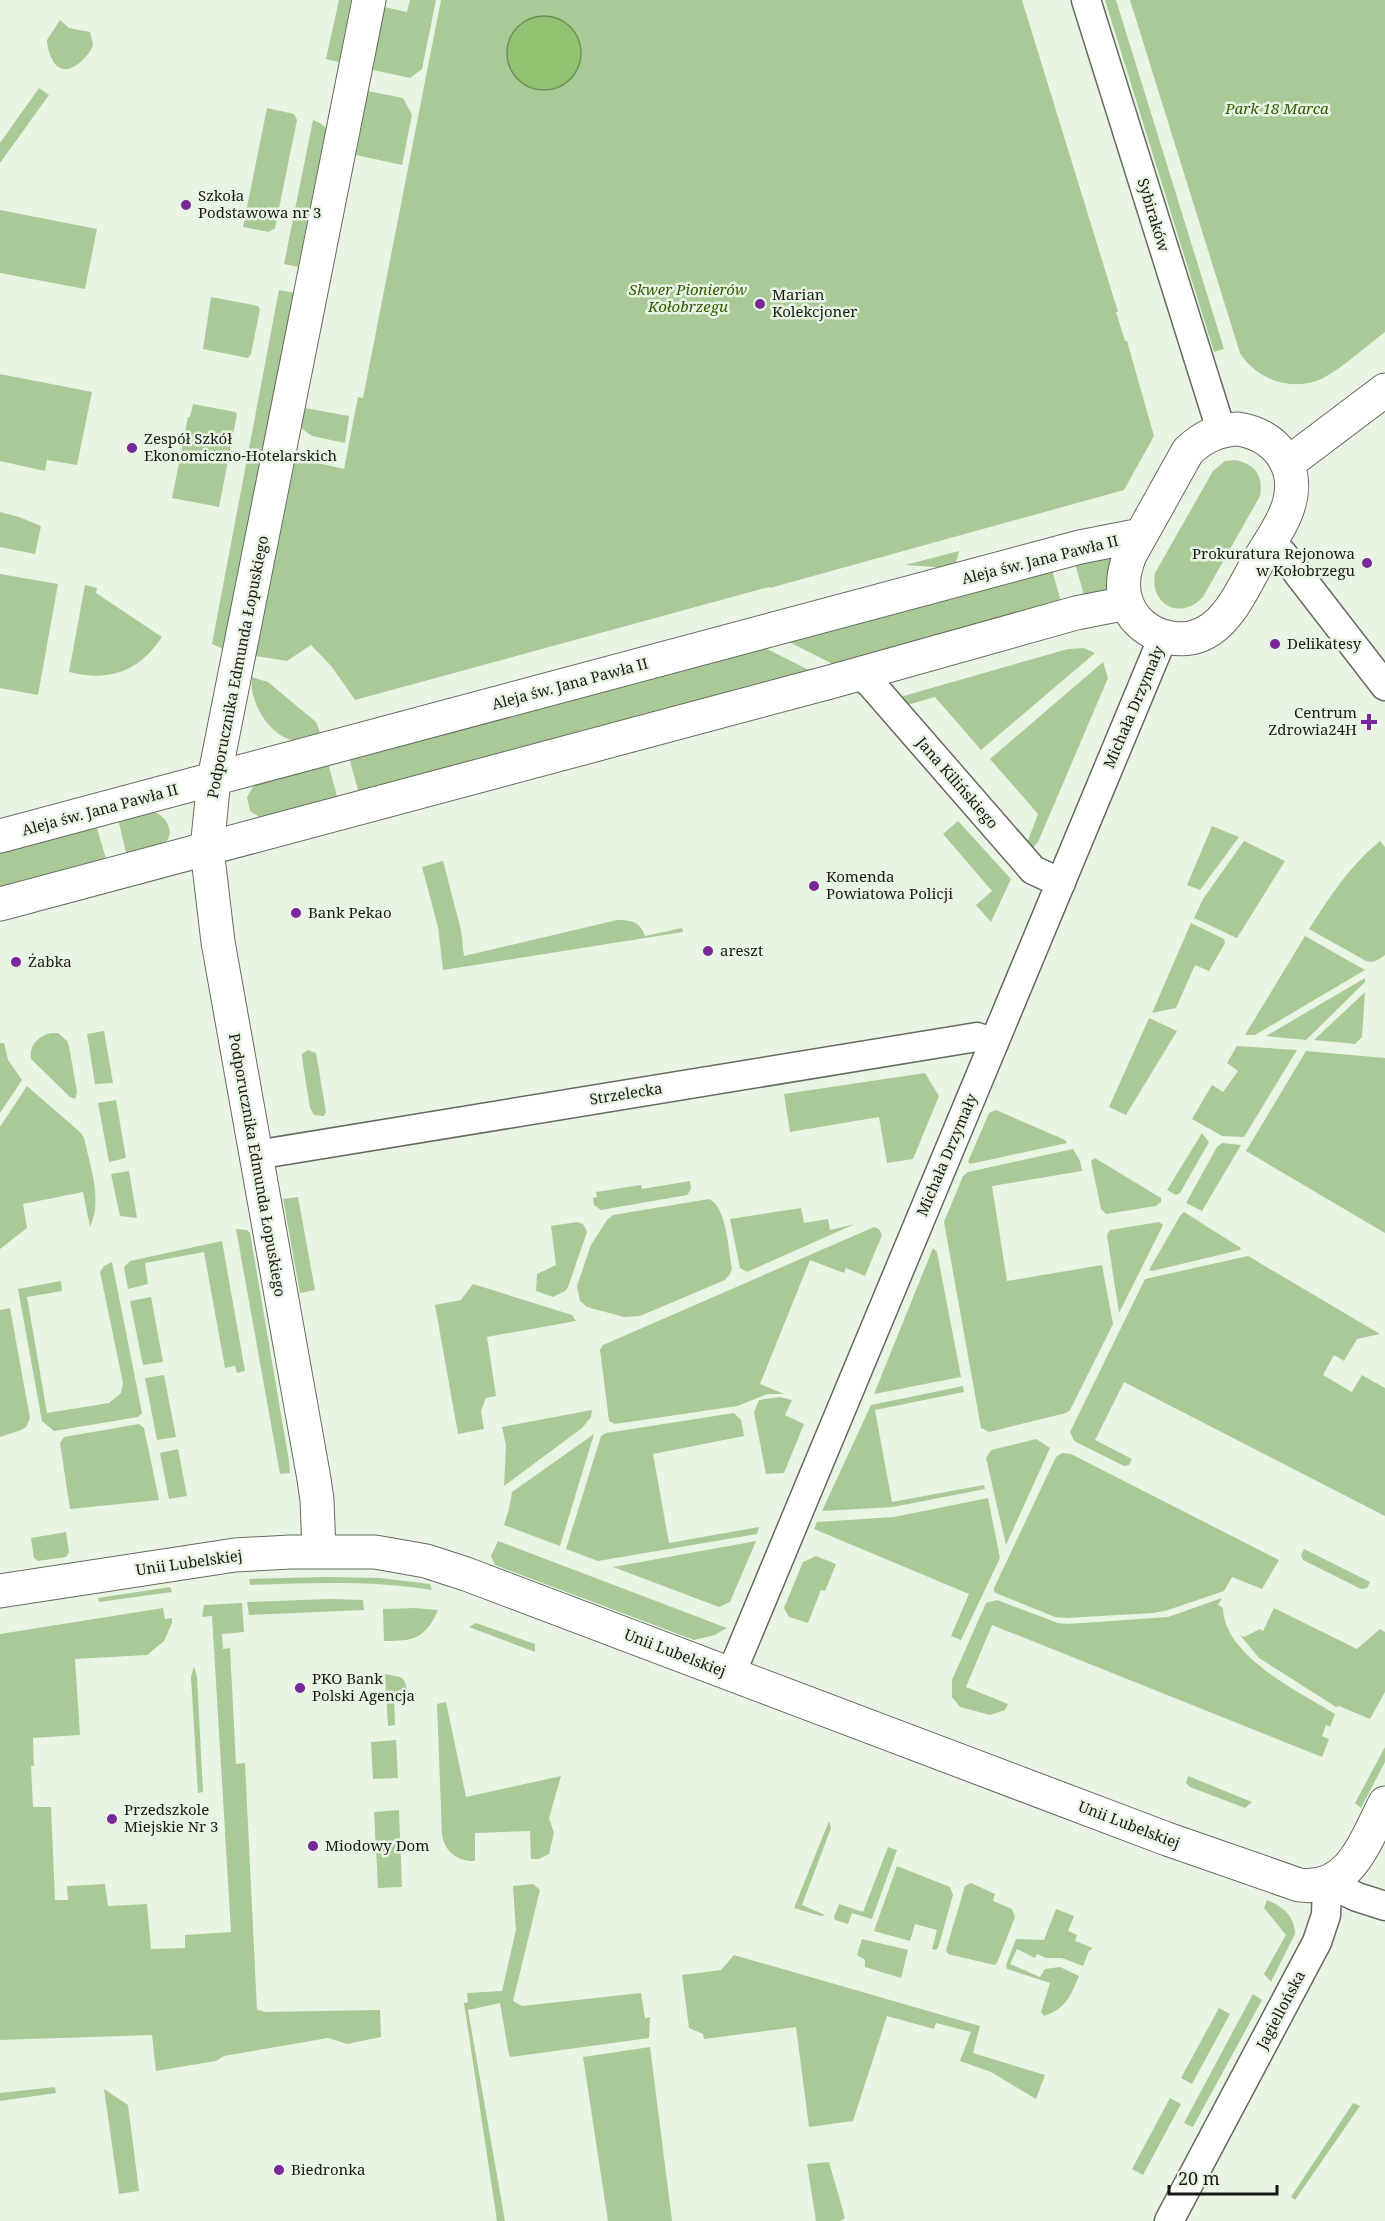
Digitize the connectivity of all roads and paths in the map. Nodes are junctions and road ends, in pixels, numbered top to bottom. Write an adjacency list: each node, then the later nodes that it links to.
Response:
1 (369, 0): 12 (street, Podporucznika Edmunda Łopuskiego)
2 (1086, 0): 4 (street, Sybiraków)
3 (1385, 390): 5 (street)
4 (1221, 430): 5 (street); 6 (street)
5 (1287, 464): 7 (street)
6 (1141, 536): 8 (street); 12 (street, Aleja św. Jana Pawła II)
7 (1269, 543): 9 (street); 11 (street)
8 (1127, 603): 9 (street); 10 (street)
9 (1163, 637): 15 (street, Michała Drzymały)
10 (859, 674): 14 (street); 15 (street, Jana Kilińskiego)
11 (1385, 686)
12 (214, 779): 13 (street, Aleja św. Jana Pawła II); 14 (street, Podporucznika Edmunda Łopuskiego)
13 (0, 837)
14 (207, 849): 16 (street); 18 (street, Podporucznika Edmunda Łopuskiego)
15 (1061, 883): 17 (street, Michała Drzymały)
16 (0, 904)
17 (994, 1043): 18 (street, Strzelecka); 21 (street, Michała Drzymały)
18 (256, 1155): 19 (street, Podporucznika Edmunda Łopuskiego)
19 (319, 1551): 20 (street, Unii Lubelskiej); 21 (street, Unii Lubelskiej)
20 (0, 1591)
21 (731, 1674): 23 (street, Unii Lubelskiej)
22 (1385, 1803): 23 (street)
23 (1327, 1883): 24 (street); 25 (street, Jagiellońska)
24 (1385, 1906)
25 (1169, 2221)

